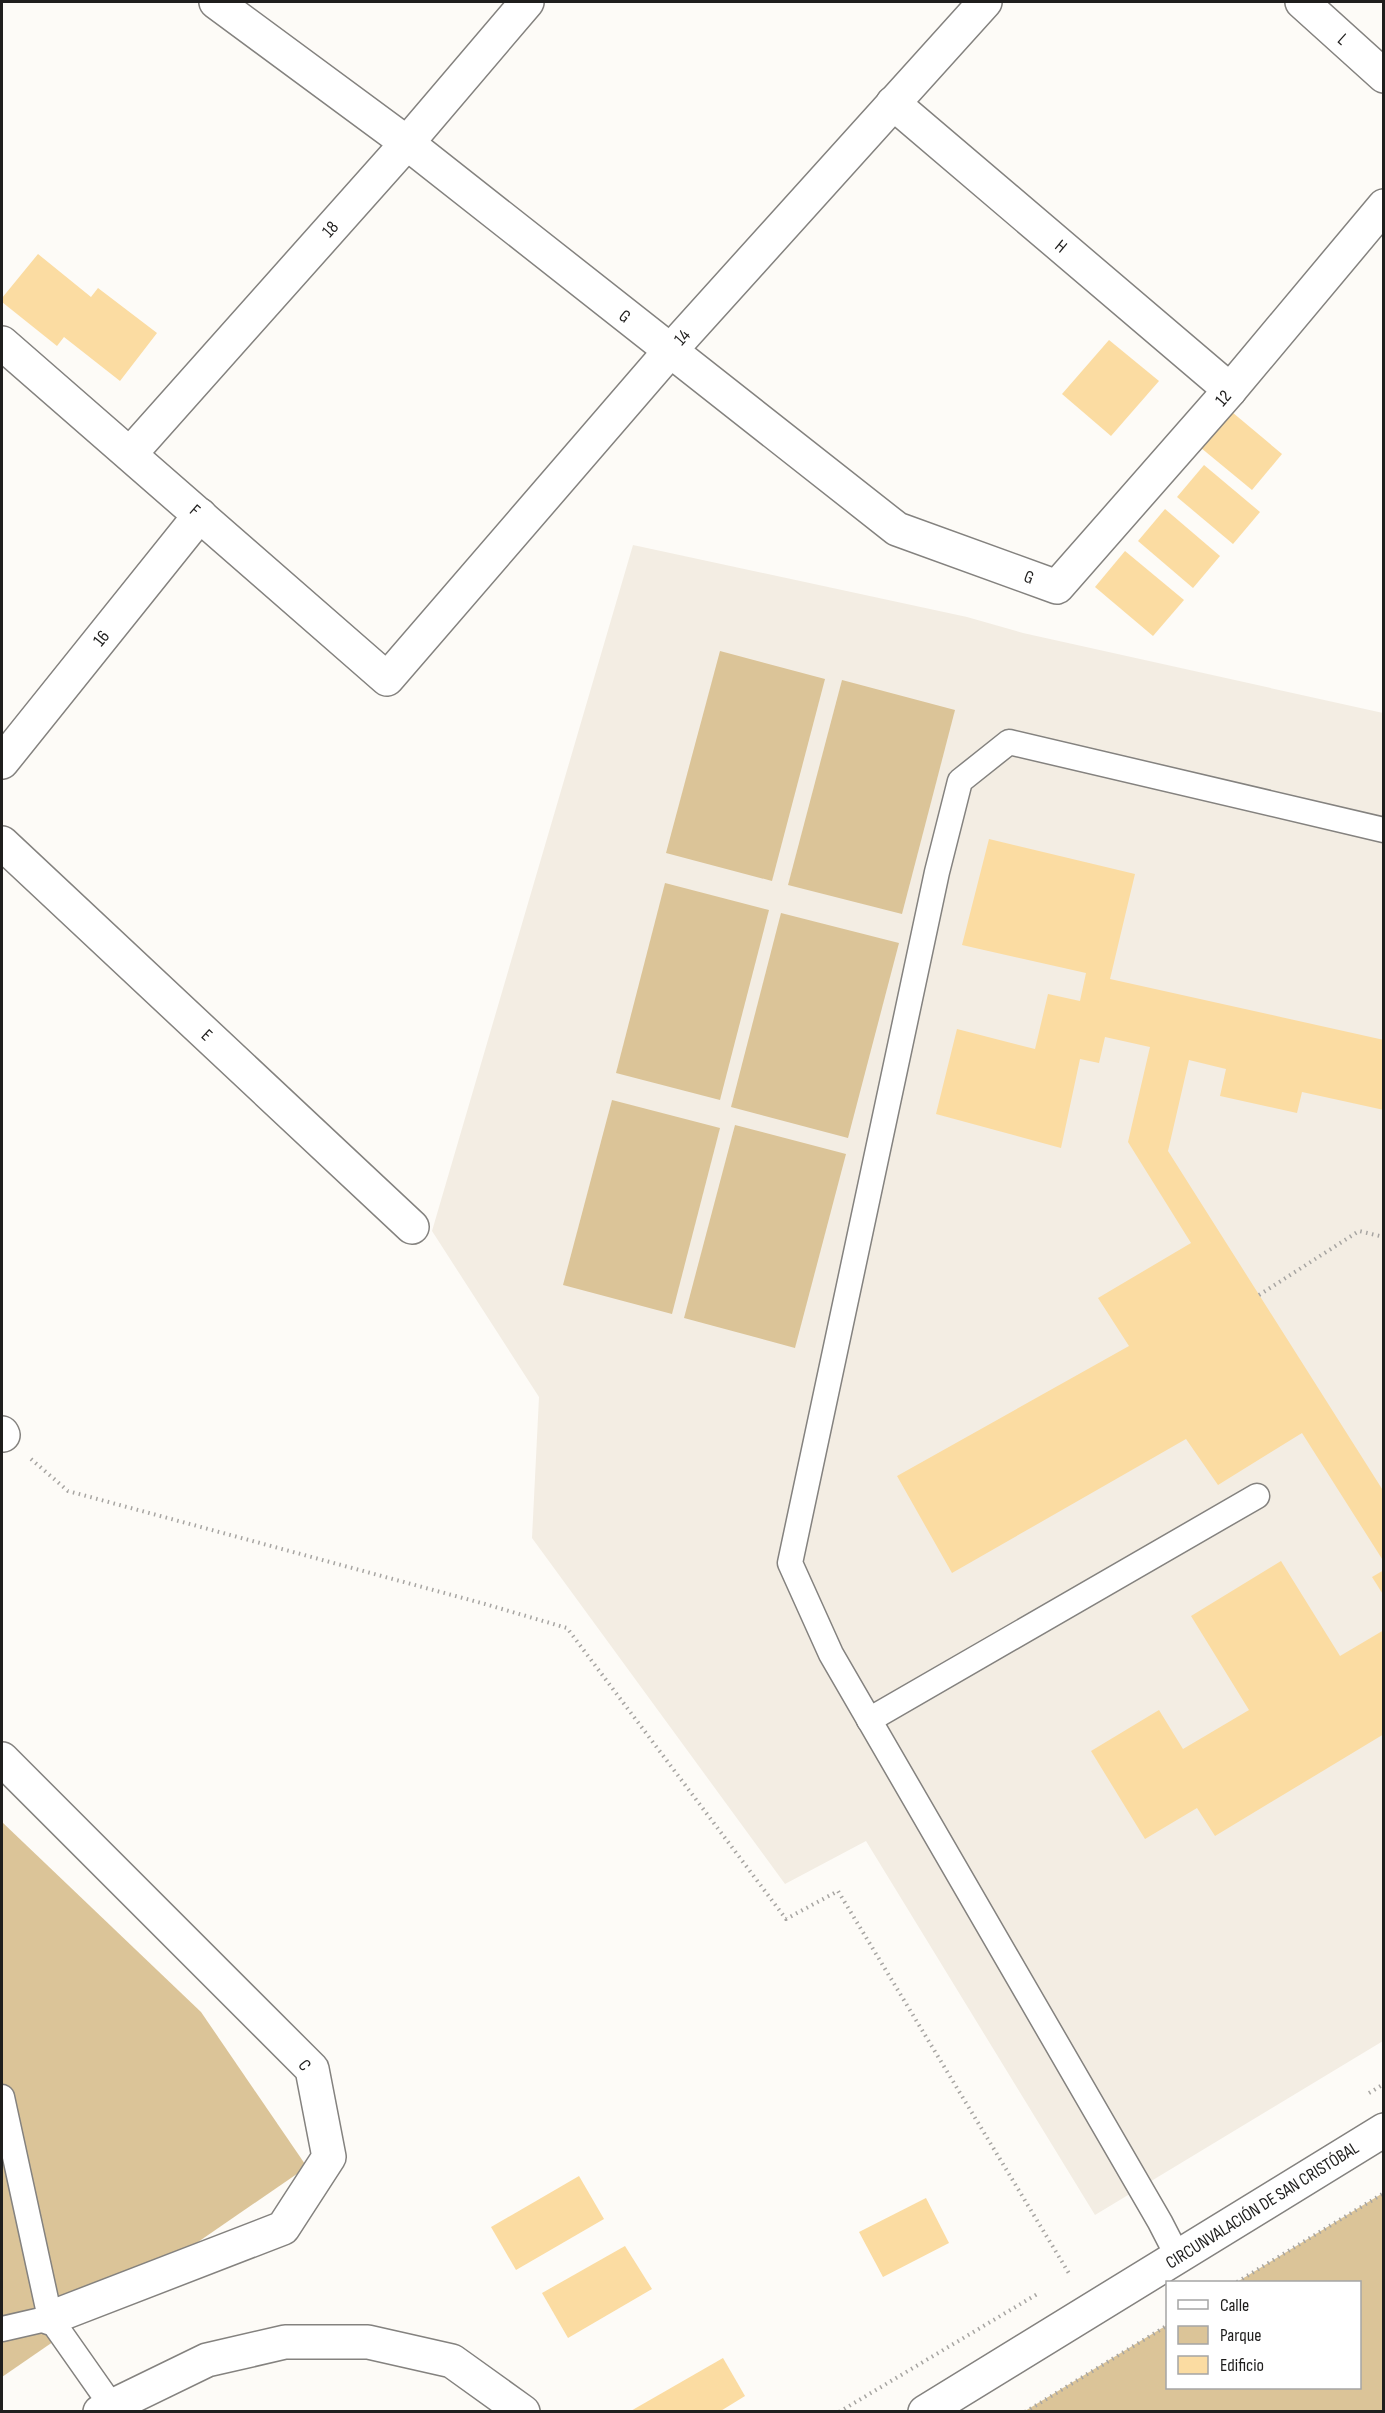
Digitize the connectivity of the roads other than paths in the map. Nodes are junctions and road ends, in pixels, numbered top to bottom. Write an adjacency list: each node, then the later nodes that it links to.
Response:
1 (216, 2): 7 (street, G)
2 (527, 2): 7 (street, 18)
3 (985, 2): 6 (street, 14)
4 (1302, 2): 5 (street, L)
5 (1383, 76)
6 (893, 103): 10 (street, 14); 11 (street, H)
7 (407, 143): 10 (street, G); 12 (street, 18)
8 (1383, 206): 11 (street, 12)
9 (2, 343): 12 (street, F)
10 (670, 351): 14 (street, G); 15 (street, 14)
11 (1230, 390): 14 (street, 12)
12 (130, 454): 13 (street, F)
13 (200, 514): 15 (street, F); 16 (street, 16)
14 (1057, 587)
15 (387, 678)
16 (2, 762)
17 (1383, 830): 21 (lane)
18 (2, 843): 19 (street, E)
19 (412, 1227)
20 (1257, 1496): 21 (lane)
21 (869, 1720): 25 (lane)
22 (2, 1759): 26 (street, C)
23 (2, 2097): 26 (lane)
24 (1383, 2130): 25 (street, CIRCUNVALACIÓN DE SAN CRISTÓBAL)
25 (1178, 2257): 30 (street, CIRCUNVALACIÓN DE SAN CRISTÓBAL)
26 (50, 2318): 27 (lane); 28 (lane)
27 (2, 2329)
28 (110, 2409): 29 (street)
29 (523, 2412)
30 (925, 2412)

